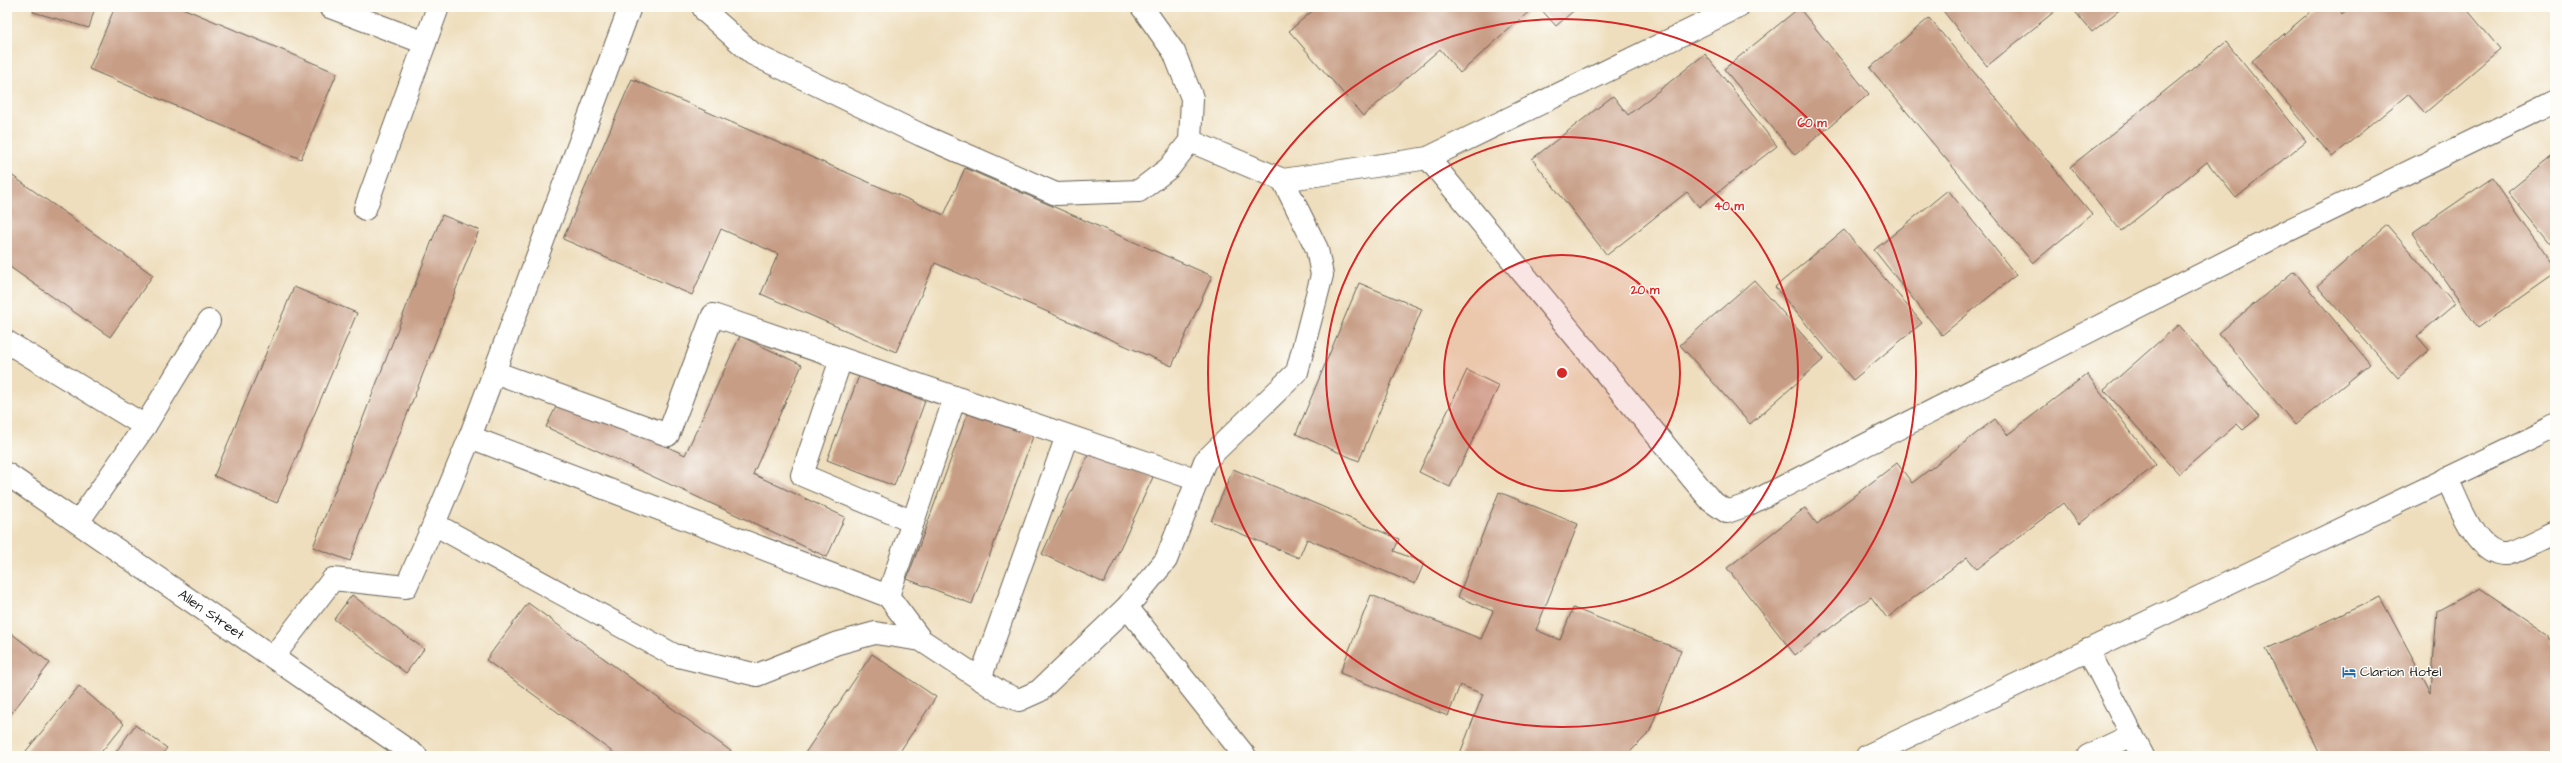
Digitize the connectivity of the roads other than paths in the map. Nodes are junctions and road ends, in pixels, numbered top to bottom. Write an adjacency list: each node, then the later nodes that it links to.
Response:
1 (330, 7): 7 (street)
2 (438, 7): 7 (street)
3 (630, 7): 16 (street)
4 (703, 7): 9 (street)
5 (1142, 7): 9 (street)
6 (1738, 7): 10 (street)
7 (425, 42): 12 (street)
8 (2555, 101): 10 (street)
9 (1190, 140): 11 (street)
10 (1428, 158): 11 (street)
11 (1283, 180): 24 (street)
12 (365, 209)
13 (209, 321): 18 (street)
14 (7, 342): 18 (street)
15 (841, 359): 16 (street); 17 (street); 26 (street)
16 (494, 372): 21 (street)
17 (955, 397): 20 (street); 26 (street)
18 (145, 426): 25 (street)
19 (2555, 427): 23 (street)
20 (1067, 436): 24 (street); 34 (street)
21 (470, 437): 27 (street); 29 (street)
22 (7, 474): 25 (street, Allen Street)
23 (2447, 478): 28 (street); 32 (street)
24 (1198, 480): 30 (street)
25 (78, 522): 33 (street, Allen Street)
26 (913, 522): 29 (street)
27 (434, 524): 31 (street); 33 (street)
28 (2555, 533)
29 (888, 596): 31 (street)
30 (1127, 608): 34 (street); 37 (street)
31 (921, 640): 34 (street)
32 (2088, 650): 35 (street); 38 (street)
33 (274, 657): 36 (street, Allen Street)
34 (980, 679)
35 (2132, 735): 39 (street); 40 (street)
36 (416, 756)
37 (1245, 756)
38 (1867, 756)
39 (2088, 756)
40 (2143, 756)

